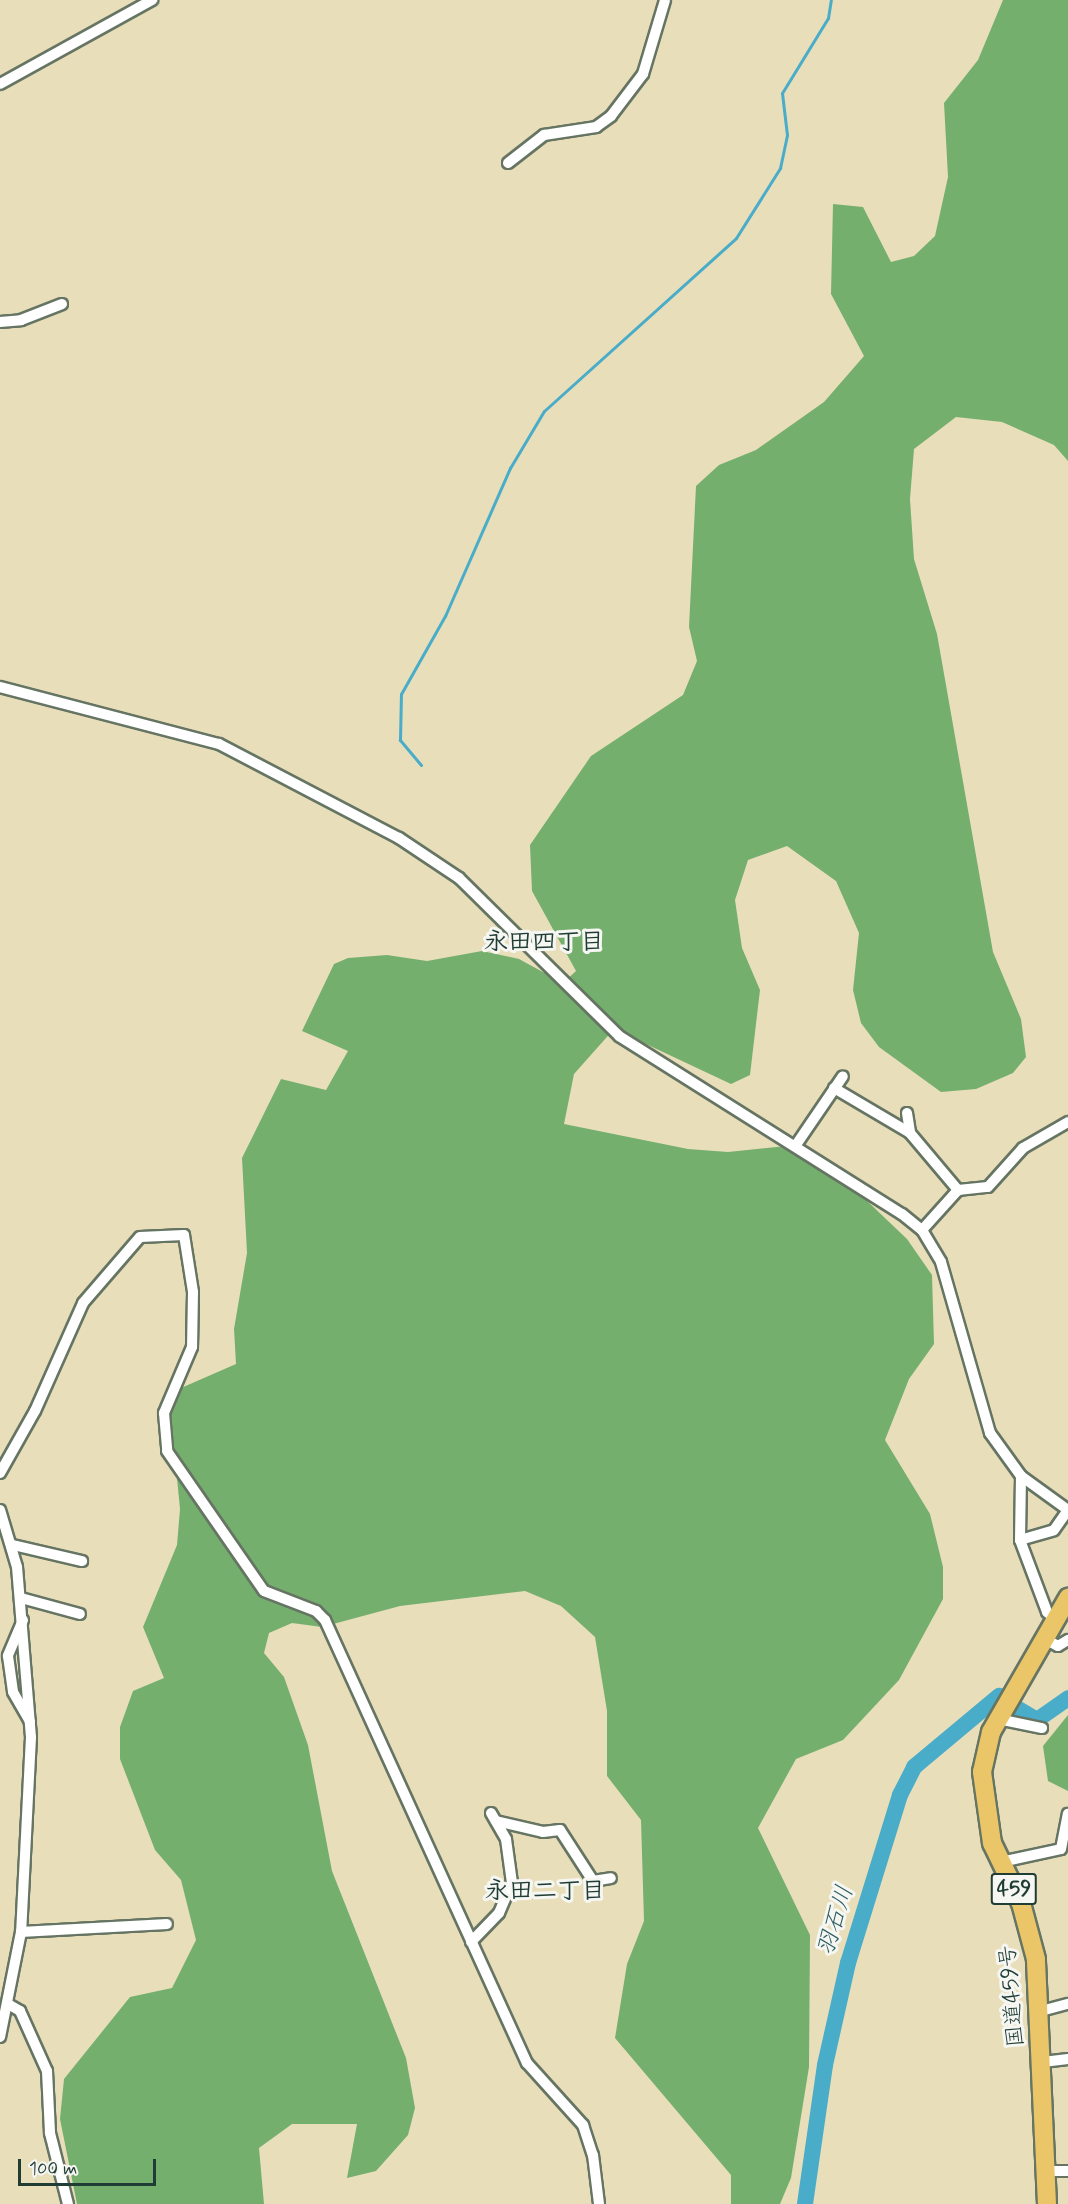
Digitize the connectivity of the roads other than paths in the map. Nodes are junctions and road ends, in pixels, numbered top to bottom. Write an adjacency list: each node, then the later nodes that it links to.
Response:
1 (152, 0): 3 (street)
2 (665, 0): 4 (street)
3 (0, 84)
4 (508, 163)
5 (62, 304): 6 (street)
6 (0, 322)
7 (0, 687): 13 (street)
8 (843, 1076): 9 (street)
9 (834, 1088): 12 (street); 13 (street)
10 (907, 1113): 12 (street)
11 (1068, 1122): 14 (street)
12 (910, 1133): 14 (street)
13 (796, 1145): 15 (street)
14 (958, 1190): 15 (street)
15 (922, 1230): 17 (street)
16 (0, 1473): 39 (street)
17 (1021, 1476): 19 (street); 20 (street)
18 (0, 1510): 21 (street)
19 (1068, 1510): 20 (street)
20 (1020, 1540): 26 (street)
21 (13, 1545): 22 (street); 23 (street)
22 (82, 1561)
23 (21, 1598): 25 (street); 27 (street)
24 (1068, 1598): 26 (highway, 国道459号 / 459)
25 (80, 1614)
26 (1055, 1619): 28 (highway, 国道459号 / 459)
27 (23, 1620): 30 (street); 32 (street)
28 (1043, 1638): 29 (street); 31 (highway, 国道459号 / 459)
29 (1068, 1640)
30 (5, 1681): 32 (street)
31 (998, 1719): 33 (street); 35 (highway, 国道459号 / 459)
32 (31, 1721): 38 (street)
33 (1042, 1728)
34 (1068, 1814): 35 (street)
35 (1001, 1862): 42 (highway, 国道459号 / 459)
36 (611, 1878): 39 (street)
37 (167, 1924): 38 (street)
38 (21, 1932): 40 (street)
39 (471, 1942): 50 (street)
40 (8, 2004): 43 (street); 49 (street)
41 (1068, 2004): 42 (street)
42 (1041, 2011): 46 (highway, 国道459号 / 459)
43 (2, 2019): 44 (street)
44 (0, 2037)
45 (1068, 2059): 46 (street)
46 (1043, 2062): 48 (highway, 国道459号 / 459)
47 (1068, 2170): 48 (street)
48 (1049, 2171): 51 (highway, 国道459号 / 459)
49 (68, 2204)
50 (599, 2204)
51 (1047, 2204)

